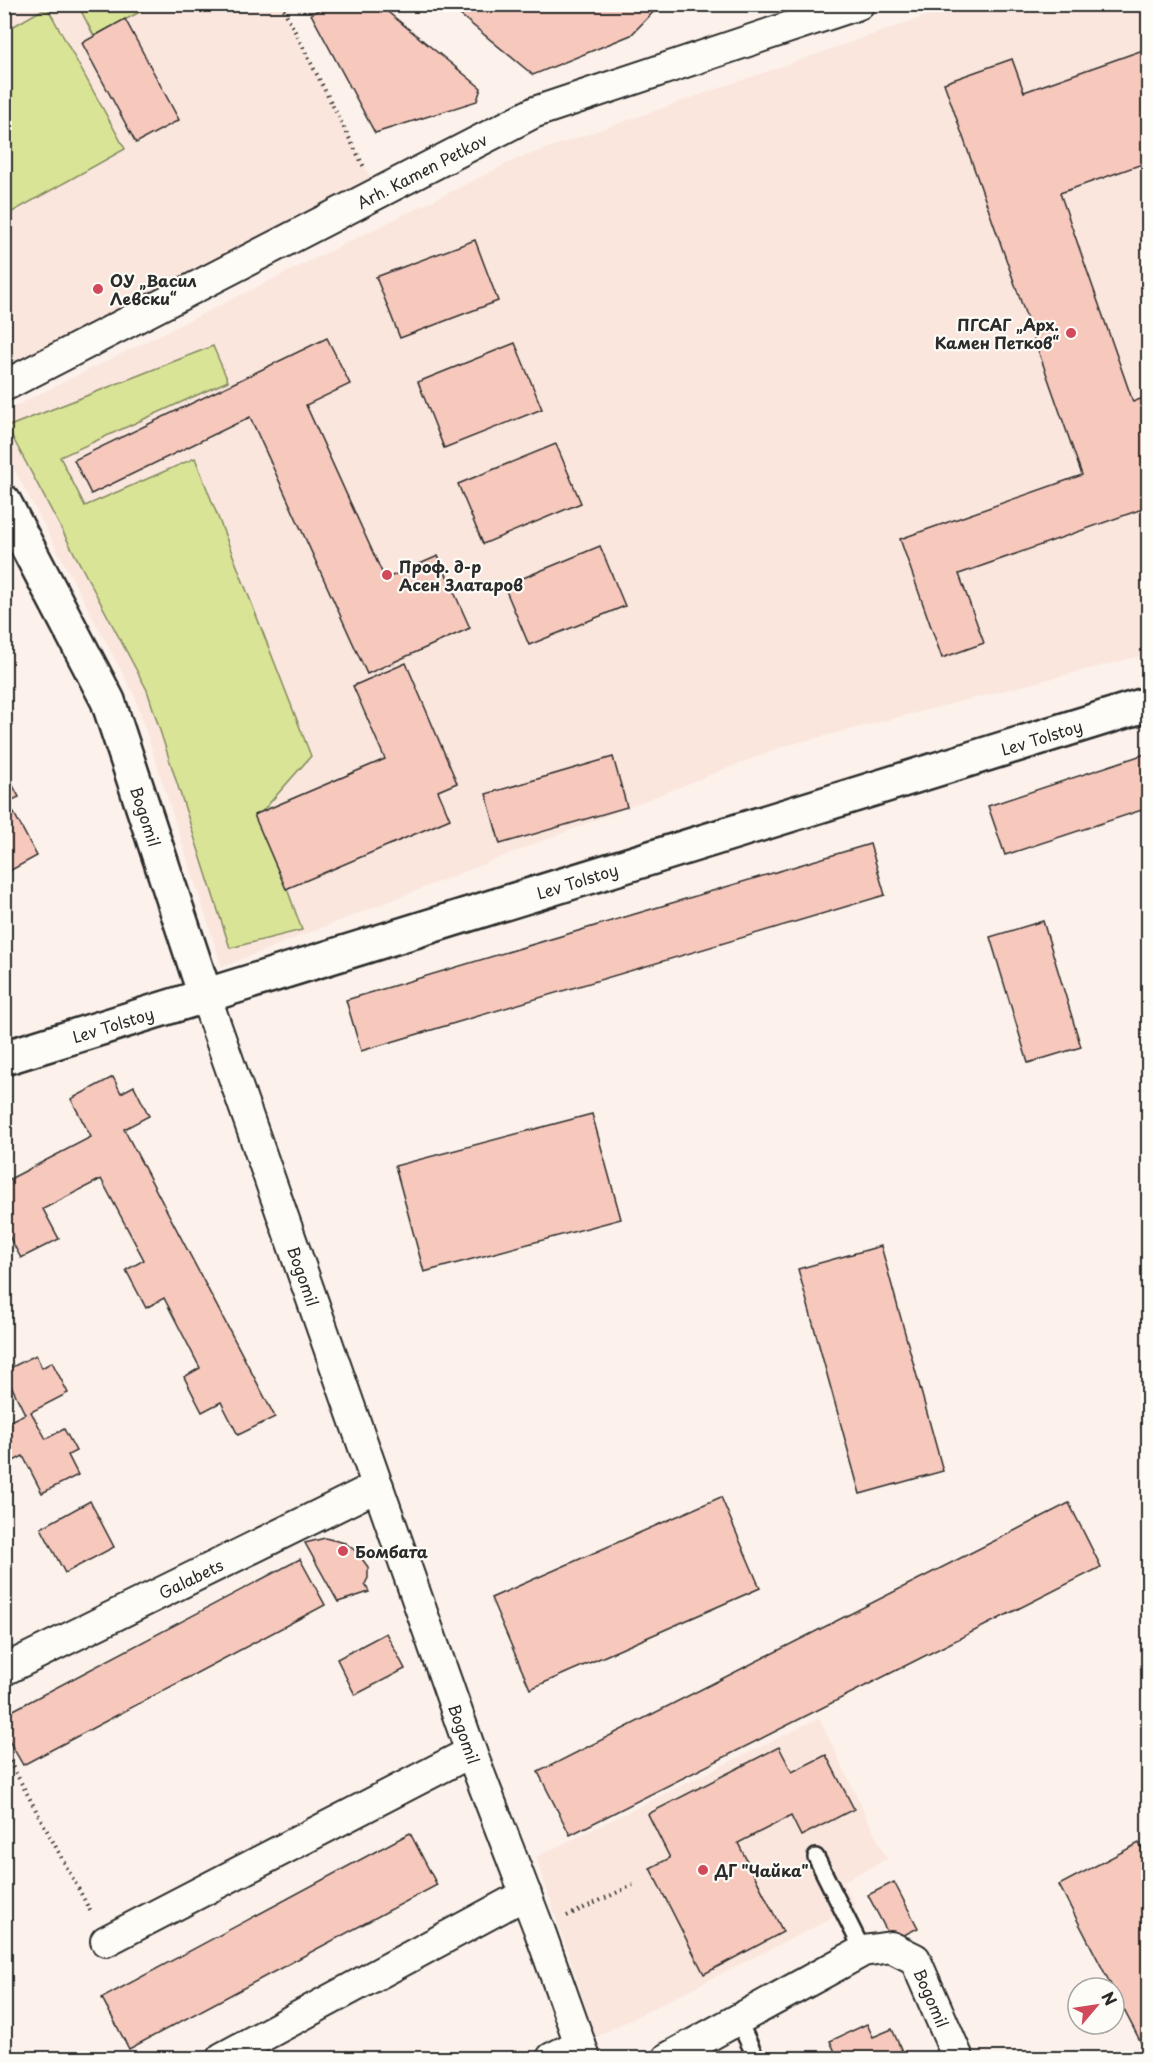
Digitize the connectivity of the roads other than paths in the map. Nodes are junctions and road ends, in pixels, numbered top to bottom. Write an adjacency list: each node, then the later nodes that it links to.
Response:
1 (859, 4): 2 (street, Arh. Kamen Petkov)
2 (4, 386)
3 (4, 502): 5 (street, Bogomil)
4 (1149, 704): 5 (street, Lev Tolstoy)
5 (205, 994): 6 (street, Lev Tolstoy); 7 (street, Bogomil)
6 (4, 1058)
7 (378, 1486): 8 (street, Galabets); 9 (street, Bogomil)
8 (4, 1670)
9 (471, 1752): 11 (street, Bogomil); 12 (street)
10 (816, 1857): 13 (lane)
11 (526, 1894): 15 (street, Bogomil); 16 (street)
12 (106, 1941)
13 (863, 1951): 14 (street, Bogomil); 20 (street, Bogomil)
14 (738, 2020): 18 (street, Bogomil); 19 (lane)
15 (583, 2051): 17 (street)
16 (222, 2058)
17 (552, 2058)
18 (668, 2058)
19 (756, 2058)
20 (958, 2058)

